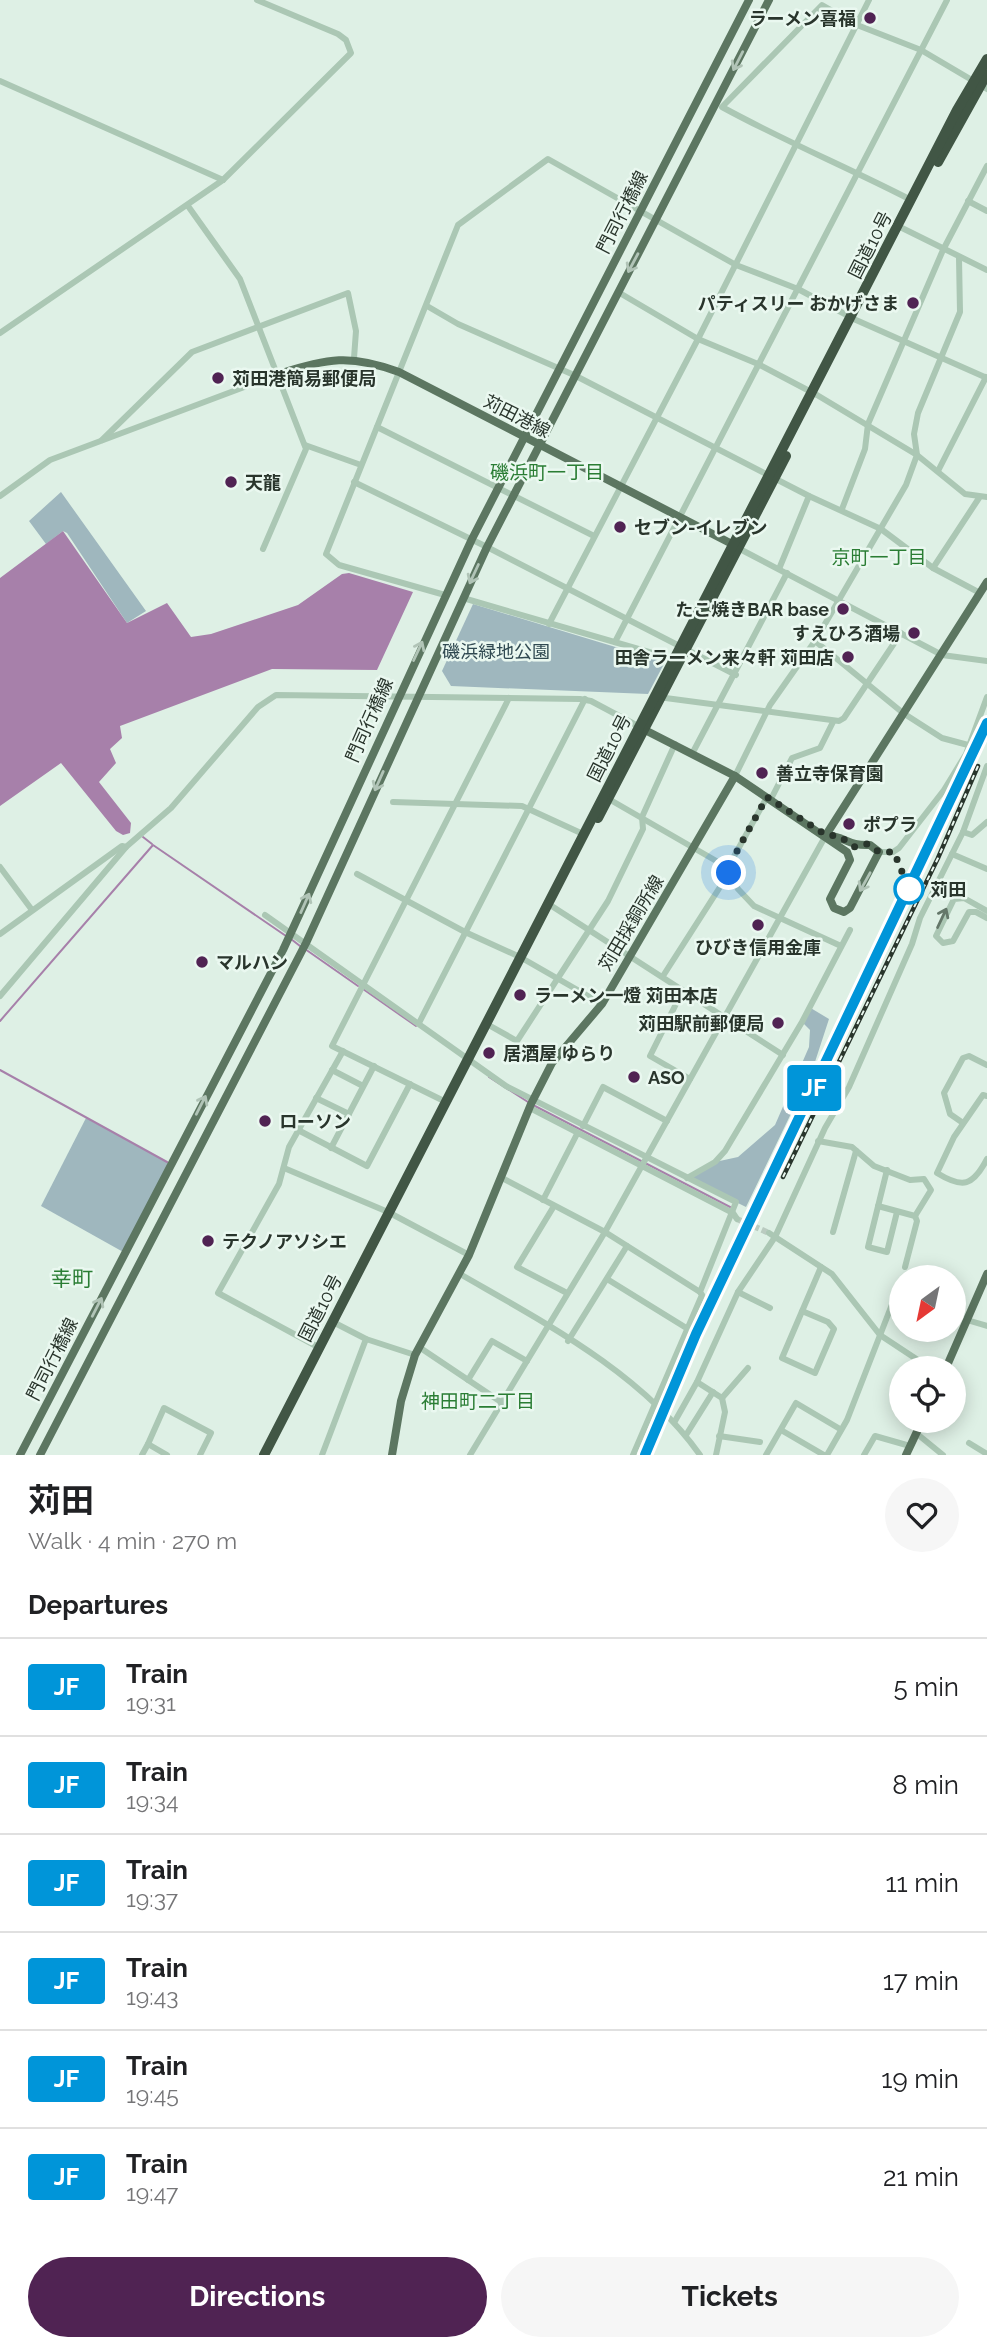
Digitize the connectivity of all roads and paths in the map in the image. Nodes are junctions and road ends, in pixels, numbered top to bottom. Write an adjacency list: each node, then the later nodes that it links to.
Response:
1 (257, 0): 15 (street)
2 (749, 0): 20 (main road, 門司行橋線)
3 (769, 0): 21 (main road, 門司行橋線, one-way to 21)
4 (869, 0): 6 (street)
5 (947, 0): 7 (street)
6 (857, 25): 7 (street); 12 (street); 12 (street)
7 (921, 50): 11 (street); 14 (street)
8 (987, 59): 11 (highway, 国道10号)
9 (987, 74): 11 (highway, 国道10号)
10 (0, 81): 15 (street)
11 (981, 85): 16 (highway, 国道10号); 22 (highway, 国道10号)
12 (795, 146): 14 (street); 25 (street)
13 (987, 166): 17 (street)
14 (857, 172): 16 (street); 27 (street)
15 (223, 180): 18 (street)
16 (911, 200): 22 (highway, 国道10号)
17 (968, 201): 19 (street); 23 (street)
18 (188, 206): 31 (street); 32 (street)
19 (987, 211)
20 (640, 212): 21 (street); 29 (street); 38 (main road, 門司行橋線)
21 (657, 221): 25 (street); 28 (main road, 門司行橋線, one-way to 28)
22 (900, 228): 23 (street); 30 (highway, 国道10号)
23 (943, 250): 24 (street); 34 (street)
24 (959, 258): 26 (street); 35 (street)
25 (736, 265): 27 (street); 33 (street)
26 (987, 270)
27 (798, 289): 30 (street); 37 (street)
28 (618, 292): 33 (street); 41 (main road, 門司行橋線)
29 (426, 306): 38 (street); 39 (street)
30 (854, 318): 34 (street); 43 (highway, 国道10号)
31 (260, 326): 36 (street); 40 (street); 48 (street)
32 (0, 333)
33 (698, 340): 37 (street); 44 (street)
34 (905, 341): 35 (street); 46 (street)
35 (942, 357): 42 (street); 52 (street)
36 (354, 358): 39 (main road, 苅田港線); 40 (main road, 苅田港線)
37 (758, 364): 43 (street); 51 (street)
38 (558, 368): 41 (street); 47 (main road, 門司行橋線)
39 (399, 372): 45 (street); 47 (main road, 苅田港線)
40 (279, 374): 48 (street); 49 (street)
41 (574, 375): 44 (street); 50 (main road, 門司行橋線)
42 (987, 377): 54 (street)
43 (814, 394): 46 (street); 55 (highway, 国道10号)
44 (656, 417): 51 (street); 58 (street)
45 (377, 427): 53 (street); 57 (street)
46 (867, 427): 52 (street); 64 (street)
47 (523, 436): 50 (main road, 苅田港線); 57 (main road, 門司行橋線)
48 (102, 440): 60 (street)
49 (305, 445): 53 (street); 71 (street)
50 (539, 445): 58 (main road, 苅田港線); 59 (main road, 門司行橋線)
51 (715, 448): 55 (street); 65 (street)
52 (917, 455): 54 (street); 66 (street)
53 (361, 466): 56 (street)
54 (938, 471): 63 (street)
55 (771, 477): 61 (street); 69 (highway, 国道10号)
56 (354, 482): 68 (street); 78 (street)
57 (497, 486): 59 (street); 68 (main road, 門司行橋線)
58 (620, 487): 65 (main road, 苅田港線); 67 (street)
59 (514, 495): 67 (street); 70 (main road, 門司行橋線)
60 (0, 496)
61 (809, 496): 64 (street); 73 (street)
62 (987, 497): 63 (street)
63 (979, 498): 72 (street)
64 (842, 509): 66 (street)
65 (678, 517): 69 (main road, 苅田港線); 81 (street)
66 (881, 529): 72 (street); 80 (street)
67 (594, 536): 76 (street)
68 (472, 539): 70 (street); 78 (main road, 門司行橋線)
69 (736, 546): 73 (street); 86 (highway, 国道10号)
70 (487, 547): 76 (street); 79 (main road, 門司行橋線, one-way to 79)
71 (263, 549)
72 (933, 568): 77 (street)
73 (779, 569): 74 (street)
74 (787, 573): 80 (street); 90 (street)
75 (987, 582): 77 (main road)
76 (567, 588): 81 (street); 82 (street)
77 (980, 593): 87 (main road)
78 (445, 595): 92 (main road, 門司行橋線, one-way to 78)
79 (463, 598): 82 (street); 93 (main road, 門司行橋線)
80 (840, 601): 83 (street); 84 (street)
81 (626, 619): 85 (street); 86 (street)
82 (548, 624): 85 (street)
83 (901, 632): 87 (street); 91 (street)
84 (815, 641): 91 (street); 99 (street)
85 (615, 642): 88 (street)
86 (683, 648): 88 (highway, 国道10号); 90 (street); 94 (highway, 国道10号)
87 (942, 655): 89 (street); 100 (main road)
88 (673, 659): 94 (highway, 国道10号)
89 (987, 661)
90 (736, 675): 98 (street)
91 (867, 682): 100 (street); 101 (street)
92 (397, 695): 93 (street); 118 (street); 136 (main road, 門司行橋線, one-way to 92)
93 (418, 695): 96 (street); 138 (main road, 門司行橋線, one-way to 138)
94 (657, 697): 98 (street); 102 (highway, 国道10号)
95 (987, 697): 104 (street)
96 (509, 698): 97 (street); 111 (street)
97 (585, 699): 102 (street); 112 (street)
98 (717, 706): 99 (street); 105 (street)
99 (766, 713): 101 (street); 107 (street)
100 (903, 713): 104 (street); 117 (main road)
101 (833, 722): 109 (street)
102 (642, 728): 103 (main road); 108 (highway, 国道10号)
103 (675, 744): 105 (main road); 113 (street)
104 (968, 745): 120 (street)
105 (692, 754): 107 (main road)
106 (987, 766): 115 (street)
107 (735, 776): 109 (main road); 119 (main road, 苅田採銅所線)
108 (605, 797): 113 (street); 116 (highway, 国道10号); 127 (highway, 国道10号)
109 (769, 798): 117 (main road); 124 (street)
110 (393, 802): 111 (street)
111 (455, 803): 112 (street); 126 (street)
112 (530, 810): 116 (street); 134 (street)
113 (642, 817): 119 (street); 135 (street)
114 (987, 821): 115 (street)
115 (963, 832): 121 (street)
116 (583, 834): 127 (highway, 国道10号)
117 (826, 835): 120 (main road); 120 (main road, one-way to 117); 131 (street)
118 (126, 847): 128 (street); 146 (street)
119 (695, 848): 124 (street); 140 (main road, 苅田採銅所線)
120 (879, 852)
121 (952, 853): 123 (street); 171 (street)
122 (0, 867): 128 (street)
123 (987, 869)
124 (728, 871): 131 (street); 142 (street)
125 (357, 874): 126 (street)
126 (406, 900): 134 (street); 144 (street)
127 (550, 905): 135 (street); 141 (highway, 国道10号)
128 (32, 910): 137 (street)
129 (987, 911): 132 (street, one-way to 129)
130 (265, 915): 136 (street)
131 (779, 916): 139 (street); 148 (street)
132 (987, 918)
133 (850, 930): 139 (street)
134 (465, 932): 141 (street); 149 (street)
135 (589, 932): 140 (street); 143 (street)
136 (291, 933): 138 (street); 235 (main road, 門司行橋線, one-way to 136)
137 (0, 934)
138 (306, 943): 144 (street); 236 (main road, 門司行橋線)
139 (841, 946): 152 (street)
140 (630, 957): 142 (street); 147 (main road, 苅田採銅所線)
141 (522, 959): 143 (street); 150 (highway, 国道10号)
142 (663, 976): 145 (street)
143 (556, 980): 147 (street); 150 (street)
144 (362, 984): 149 (street); 151 (street)
145 (683, 990): 148 (street); 157 (street)
146 (0, 996)
147 (602, 1004): 164 (main road, 苅田採銅所線)
148 (724, 1017): 152 (street); 157 (street)
149 (419, 1023): 153 (street)
150 (488, 1025): 153 (highway, 国道10号)
151 (342, 1051): 155 (street); 156 (street)
152 (783, 1055): 180 (street)
153 (471, 1058): 163 (highway, 国道10号); 164 (street); 185 (highway, 国道10号)
154 (987, 1065): 167 (street)
155 (374, 1066): 158 (street); 159 (street)
156 (332, 1069): 159 (street); 162 (street)
157 (690, 1079): 166 (street)
158 (410, 1084): 163 (street); 172 (street)
159 (363, 1086): 165 (street)
160 (987, 1086): 161 (street)
161 (985, 1095): 167 (street)
162 (316, 1097): 165 (street); 169 (street)
163 (446, 1102): 185 (highway, 国道10号)
164 (532, 1103): 168 (street); 170 (street); 179 (main road, 苅田採銅所線)
165 (349, 1114): 172 (street)
166 (667, 1121): 168 (street); 174 (street)
167 (963, 1123): 175 (street)
168 (583, 1126): 174 (street)
169 (298, 1130): 172 (street); 176 (street)
170 (577, 1134): 177 (street); 181 (street)
171 (818, 1142): 173 (street); 190 (street)
172 (331, 1148)
173 (856, 1151): 178 (street); 189 (street)
174 (647, 1157): 177 (street); 180 (street)
175 (987, 1159)
176 (284, 1168): 185 (street); 212 (street)
177 (641, 1168): 186 (street); 188 (street)
178 (887, 1170): 183 (street); 187 (street)
179 (502, 1178): 181 (street); 192 (main road, 苅田採銅所線)
180 (687, 1178): 186 (street)
181 (543, 1200): 182 (street)
182 (554, 1206): 188 (street); 200 (street)
183 (878, 1206): 184 (street); 184 (street)
184 (898, 1212): 187 (street)
185 (391, 1214): 192 (street); 205 (highway, 国道10号)
186 (735, 1216): 198 (street)
187 (915, 1216): 193 (street)
188 (605, 1232): 191 (street); 200 (street)
189 (833, 1232)
190 (772, 1235): 194 (street); 199 (street)
191 (627, 1246): 197 (street); 198 (street)
192 (470, 1255): 195 (main road, 苅田採銅所線)
193 (905, 1265)
194 (821, 1267): 202 (street); 209 (street)
195 (460, 1274): 206 (street); 213 (main road, 苅田採銅所線)
196 (987, 1274): 204 (main road)
197 (607, 1279): 208 (street); 211 (street)
198 (700, 1292): 208 (street)
199 (738, 1292): 201 (street); 219 (street)
200 (567, 1293): 206 (street)
201 (771, 1308)
202 (802, 1311): 202 (street)
203 (889, 1312): 209 (street)
204 (967, 1320): 207 (street); 215 (main road)
205 (334, 1322): 210 (street); 212 (highway, 国道10号); 241 (highway, 国道10号)
206 (548, 1325): 211 (street); 216 (street)
207 (987, 1326)
208 (688, 1329): 223 (street)
209 (880, 1335): 214 (street); 225 (street)
210 (366, 1339): 213 (street); 242 (street)
211 (568, 1340): 223 (street)
212 (318, 1347): 240 (highway, 国道10号)
213 (417, 1351): 218 (street); 243 (main road, 苅田採銅所線)
214 (912, 1356)
215 (951, 1356)
216 (527, 1361): 218 (street); 222 (street)
217 (748, 1368): 221 (street)
218 (468, 1380): 222 (street)
219 (696, 1382): 220 (street); 224 (street)
220 (713, 1392): 221 (street); 228 (street)
221 (722, 1398): 229 (street)
222 (501, 1402): 244 (street)
223 (654, 1403): 224 (street); 245 (street)
224 (675, 1421): 228 (street)
225 (840, 1429): 226 (street); 249 (street)
226 (781, 1430): 248 (street); 249 (street)
227 (916, 1433): 233 (main road); 251 (street)
228 (686, 1435): 246 (street)
229 (719, 1436): 230 (street); 247 (street)
230 (760, 1443)
231 (970, 1443): 234 (street)
232 (148, 1444): 237 (street); 238 (street); 239 (street)
233 (908, 1451): 250 (street)
234 (987, 1454)
235 (20, 1455)
236 (40, 1455)
237 (142, 1455)
238 (167, 1455)
239 (200, 1455)
240 (264, 1455)
241 (270, 1455)
242 (322, 1455)
243 (392, 1455)
244 (470, 1455)
245 (633, 1455)
246 (701, 1455)
247 (716, 1455)
248 (766, 1455)
249 (825, 1455)
250 (864, 1455)
251 (943, 1455)

